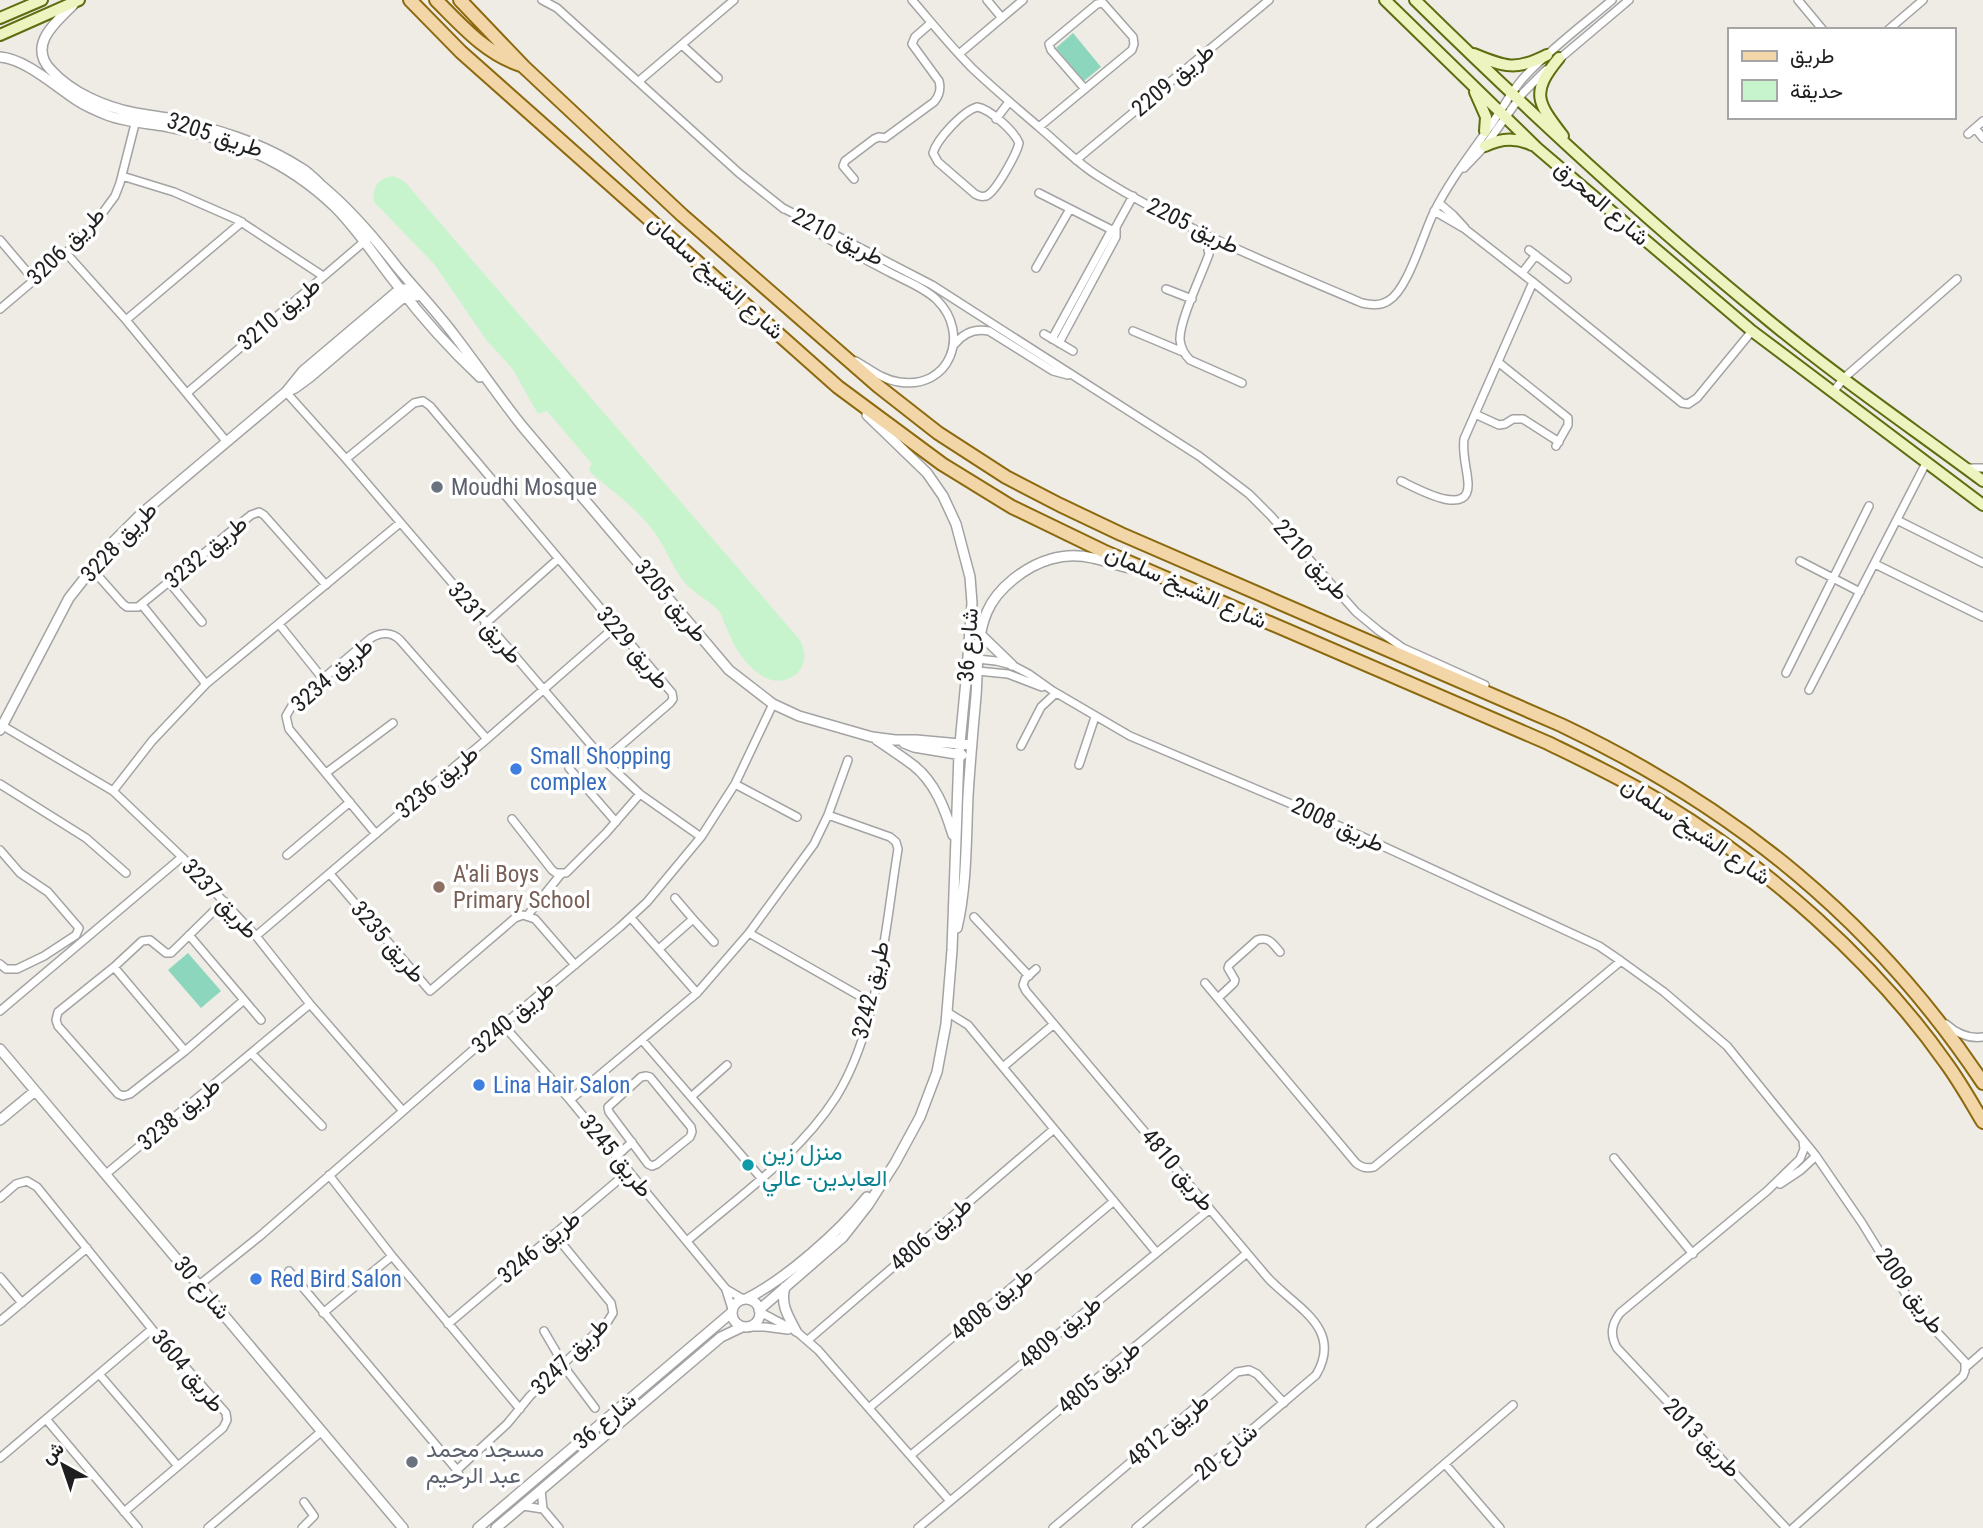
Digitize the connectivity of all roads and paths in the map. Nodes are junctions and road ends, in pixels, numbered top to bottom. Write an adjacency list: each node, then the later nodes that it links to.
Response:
1 (41, 0): 22 (main road)
2 (78, 0): 27 (main road); 42 (street, طريق 3205)
3 (403, 0): 21 (main road)
4 (410, 0): 21 (main road, شارع الشيخ سلمان)
5 (436, 0): 34 (main road)
6 (460, 0): 34 (main road, شارع الشيخ سلمان)
7 (542, 0): 20 (street)
8 (552, 0): 20 (street)
9 (734, 0): 28 (street)
10 (912, 0): 24 (street, طريق 2205)
11 (987, 0): 23 (street)
12 (1023, 0): 23 (street)
13 (1269, 0): 52 (street, طريق 2209)
14 (1385, 0): 37 (main road, شارع المحرق)
15 (1415, 0): 29 (main road, شارع المحرق)
16 (1612, 0): 31 (street)
17 (1629, 0): 33 (street)
18 (1798, 0): 25 (street)
19 (1923, 0): 26 (street)
20 (557, 8): 36 (street, طريق 2210)
21 (423, 15): 96 (main road, شارع الشيخ سلمان)
22 (0, 18)
23 (1002, 18): 30 (street)
24 (931, 23): 30 (street, طريق 2205); 56 (street)
25 (1821, 28)
26 (1890, 28)
27 (0, 35)
28 (682, 45): 35 (street); 36 (street)
29 (1466, 50): 31 (main road); 39 (main road, شارع المحرق)
30 (959, 54): 40 (street, طريق 2205)
31 (1547, 55): 39 (street)
32 (0, 57): 42 (street, طريق 3205)
33 (1559, 58): 39 (street); 53 (main road)
34 (524, 66): 88 (main road, شارع الشيخ سلمان)
35 (718, 78)
36 (639, 81): 60 (street, طريق 2210)
37 (1471, 84): 41 (main road, شارع المحرق); 47 (main road)
38 (1085, 89): 38 (street); 45 (street)
39 (1514, 97): 41 (street); 53 (main road, شارع المحرق)
40 (1009, 102): 43 (street); 45 (street, طريق 2205)
41 (1503, 115): 47 (street, طريق 2205); 50 (street, طريق 2205); 51 (main road, شارع المحرق)
42 (137, 118): 55 (street, طريق 3206); 66 (street, طريق 3205)
43 (996, 119): 43 (street)
44 (1983, 121): 46 (street)
45 (1039, 127): 52 (street, طريق 2205)
46 (1975, 128): 48 (street); 49 (street)
47 (1485, 131): 54 (street, طريق 2205)
48 (1968, 134)
49 (1983, 138)
50 (1485, 146): 51 (main road); 54 (street, طريق 2205)
51 (1537, 148): 85 (main road, شارع المحرق)
52 (1076, 160): 58 (street, طريق 2205)
53 (1584, 163): 94 (main road, شارع المحرق)
54 (1461, 170): 59 (street, طريق 2205)
55 (122, 176): 63 (street); 69 (street, طريق 3206)
56 (854, 179)
57 (1039, 193): 61 (street)
58 (1133, 196): 64 (street); 67 (street, طريق 2205)
59 (1439, 203): 62 (street, طريق 2205); 65 (street)
60 (783, 208): 89 (street, طريق 2210); 93 (street, طريق 2210)
61 (1070, 209): 64 (street); 70 (street)
62 (1434, 211): 65 (street); 67 (street, طريق 2205)
63 (242, 222): 72 (street); 83 (street)
64 (1114, 229): 87 (street)
65 (1465, 229): 71 (street)
66 (368, 238): 72 (street, طريق 3210); 73 (street, طريق 3205); 79 (street, طريق 3205)
67 (1216, 238): 80 (street)
68 (0, 240): 76 (street)
69 (66, 253): 76 (street, طريق 3206); 83 (street)
70 (1036, 268)
71 (1522, 273): 74 (street); 77 (street)
72 (323, 276): 100 (street, طريق 3210)
73 (405, 276): 79 (street); 82 (street, طريق 3205)
74 (1567, 279)
75 (1956, 279): 94 (street)
76 (34, 280): 81 (street, طريق 3206)
77 (1533, 282): 85 (street); 92 (street)
78 (1166, 289): 80 (street)
79 (404, 291): 82 (street); 97 (street, طريق 3205); 98 (street, طريق 3228)
80 (1192, 299): 91 (street)
81 (0, 309)
82 (432, 309): 97 (street, طريق 3205)
83 (126, 320): 100 (street)
84 (1133, 331): 91 (street)
85 (1752, 331): 99 (main road, شارع المحرق)
86 (1044, 334): 87 (street)
87 (1055, 341): 90 (street)
88 (829, 344): 89 (street); 144 (main road, شارع الشيخ سلمان)
89 (954, 345): 93 (street, طريق 2210)
90 (1073, 351)
91 (1183, 352): 95 (street)
92 (1498, 362): 101 (street); 101 (street)
93 (1072, 375): 144 (street, طريق 2210)
94 (1844, 378): 99 (street); 104 (main road, شارع المحرق)
95 (1242, 383)
96 (838, 387): 119 (main road, شارع الشيخ سلمان); 131 (street, شارع 36)
97 (495, 391): 141 (street, طريق 3205)
98 (286, 392): 102 (street, طريق 3228); 103 (street, طريق 3231)
99 (1833, 392): 105 (main road, شارع المحرق)
100 (187, 393): 102 (street)
101 (1475, 414): 108 (street)
102 (226, 441): 118 (street, طريق 3228)
103 (346, 458): 113 (street, طريق 3231); 114 (street, طريق 3229)
104 (1952, 458): 105 (main road); 106 (main road, شارع المحرق)
105 (1926, 463): 110 (main road, شارع المحرق); 112 (street)
106 (1965, 468): 107 (street); 109 (main road, شارع المحرق)
107 (1983, 468)
108 (1401, 481)
109 (1983, 481)
110 (1983, 505)
111 (1869, 506): 120 (street)
112 (1897, 520): 116 (street); 117 (street)
113 (400, 523): 122 (street); 128 (street, طريق 3231)
114 (558, 559): 128 (street); 129 (street, طريق 3229)
115 (1800, 561): 120 (street)
116 (1983, 563)
117 (1875, 564): 123 (street); 125 (street)
118 (92, 569): 124 (street, طريق 3232); 145 (street, طريق 3228)
119 (1143, 569): 130 (street, شارع 36); 219 (main road, شارع الشيخ سلمان)
120 (1833, 579): 123 (street); 135 (street)
121 (169, 582): 122 (street, طريق 3232); 124 (street, طريق 3232); 126 (street)
122 (326, 585): 127 (street)
123 (1860, 592): 139 (street)
124 (142, 605): 137 (street, طريق 3232)
125 (1983, 617)
126 (202, 622)
127 (279, 624): 136 (street); 137 (street)
128 (485, 624): 138 (street, طريق 3231)
129 (616, 626): 138 (street, طريق 3236); 152 (street, طريق 3229)
130 (981, 635): 132 (street, شارع 36); 133 (street)
131 (968, 658): 132 (street, طريق 2008); 134 (street, شارع 36)
132 (978, 659): 133 (street, طريق 2008); 134 (street, شارع 36)
133 (1012, 665): 140 (street, طريق 2008)
134 (973, 671): 140 (street, طريق 2008); 148 (street, شارع 36); 150 (street, شارع 36)
135 (1786, 673)
136 (323, 678): 147 (street, طريق 3234); 156 (street, طريق 3234)
137 (206, 684): 159 (street)
138 (543, 690): 147 (street, طريق 3236); 152 (street, طريق 3231)
139 (1809, 690)
140 (1054, 692): 142 (street, طريق 2008); 149 (street)
141 (773, 704): 146 (street, طريق 3205); 158 (street, طريق 3240)
142 (1096, 717): 154 (street); 188 (street, طريق 2008)
143 (393, 723): 156 (street)
144 (1560, 725): 200 (main road, شارع الشيخ سلمان)
145 (2, 728): 159 (street, طريق 3237)
146 (872, 737): 150 (street, طريق 3205); 168 (street)
147 (487, 739): 166 (street, طريق 3236)
148 (971, 745): 150 (street); 151 (street, شارع 36)
149 (1021, 746)
150 (959, 750): 151 (street); 168 (street, شارع 36)
151 (970, 756): 186 (street, شارع 36)
152 (604, 760): 160 (street, طريق 3231)
153 (848, 760): 162 (street)
154 (1079, 765)
155 (569, 768): 165 (street)
156 (326, 774): 161 (street, طريق 3234)
157 (0, 784): 172 (street)
158 (735, 784): 163 (street); 167 (street, طريق 3240)
159 (113, 791): 171 (street, طريق 3237)
160 (640, 794): 165 (street); 167 (street, طريق 3231)
161 (350, 802): 166 (street, طريق 3234); 170 (street)
162 (828, 815): 181 (street); 198 (street, طريق 3242)
163 (797, 817)
164 (512, 819): 174 (street)
165 (616, 822): 174 (street)
166 (376, 834): 173 (street, طريق 3236)
167 (701, 837): 179 (street, طريق 3240)
168 (955, 840): 186 (street, شارع 36)
169 (0, 850): 189 (street)
170 (287, 855)
171 (182, 857): 176 (street, طريق 3237); 201 (street)
172 (126, 873)
173 (330, 874): 177 (street, طريق 3235); 183 (street, طريق 3236)
174 (561, 874): 177 (street)
175 (675, 898): 180 (street)
176 (224, 901): 182 (street); 183 (street, طريق 3237)
177 (527, 916): 190 (street)
178 (974, 917): 193 (street)
179 (631, 918): 185 (street); 190 (street, طريق 3240)
180 (693, 919): 184 (street); 185 (street)
181 (750, 933): 195 (street); 198 (street)
182 (189, 936): 191 (street); 197 (street)
183 (256, 936): 199 (street, طريق 3237)
184 (715, 942)
185 (660, 948): 195 (street)
186 (952, 950): 202 (street, شارع 36)
187 (1280, 952): 196 (street)
188 (1622, 961): 196 (street); 222 (street, طريق 2008)
189 (0, 964)
190 (575, 965): 205 (street, طريق 3240)
191 (114, 967): 209 (street); 209 (street)
192 (1036, 969): 193 (street)
193 (1029, 976): 204 (street, طريق 4810)
194 (1205, 983): 196 (street)
195 (697, 993): 207 (street)
196 (1217, 998)
197 (244, 1000): 203 (street); 209 (street)
198 (872, 1003): 231 (street, طريق 3242)
199 (310, 1004): 210 (street, طريق 3238); 217 (street, طريق 3237)
200 (1930, 1009): 206 (street); 213 (main road, شارع الشيخ سلمان)
201 (0, 1011)
202 (947, 1012): 212 (street); 227 (street, شارع 36)
203 (261, 1020)
204 (1054, 1024): 212 (street); 235 (street, طريق 4810)
205 (503, 1026): 216 (street, طريق 3245); 217 (street, طريق 3240)
206 (1983, 1037)
207 (642, 1040): 215 (street); 216 (street)
208 (0, 1049): 214 (street, شارع 30)
209 (185, 1051)
210 (252, 1054): 220 (street); 229 (street, طريق 3238)
211 (727, 1065): 215 (street)
212 (1003, 1067): 221 (street)
213 (1983, 1083)
214 (35, 1091): 218 (street); 229 (street, شارع 30)
215 (691, 1097): 231 (street)
216 (569, 1100): 225 (street, طريق 3245)
217 (403, 1111): 230 (street, طريق 3240)
218 (0, 1120)
219 (1983, 1122)
220 (322, 1126)
221 (1054, 1129): 234 (street); 259 (street, طريق 4806)
222 (1802, 1139): 224 (street, طريق 2009); 232 (street)
223 (632, 1142): 223 (street); 225 (street)
224 (1816, 1156): 232 (street); 262 (street, طريق 2009)
225 (616, 1157): 228 (street, طريق 3245)
226 (1614, 1158): 241 (street)
227 (895, 1163): 246 (street, شارع 36); 248 (street, شارع 36)
228 (629, 1171): 236 (street, طريق 3246); 237 (street, طريق 3245)
229 (106, 1174): 245 (street, شارع 30)
230 (329, 1175): 242 (street); 245 (street, طريق 3240)
231 (761, 1178): 237 (street, طريق 3242)
232 (1767, 1191): 241 (street)
233 (0, 1198): 238 (street, طريق 3604)
234 (1114, 1201): 239 (street); 267 (street, طريق 4808)
235 (1210, 1209): 239 (street, طريق 4809); 240 (street, طريق 4810)
236 (554, 1234): 254 (street, طريق 3246); 261 (street, طريق 3247)
237 (687, 1241): 247 (street, طريق 3245)
238 (87, 1248): 249 (street); 256 (street, طريق 3604)
239 (1156, 1252): 273 (street, طريق 4809)
240 (1247, 1253): 264 (street, طريق 4810); 279 (street, طريق 4805)
241 (1693, 1254): 296 (street, طريق 2013)
242 (391, 1256): 252 (street); 254 (street)
243 (289, 1271): 252 (street)
244 (0, 1277): 249 (street)
245 (200, 1285): 271 (street, شارع 30)
246 (785, 1287): 251 (street, شارع 36); 258 (street)
247 (726, 1289): 248 (street, طريق 3245); 250 (street, طريق 3245)
248 (745, 1299): 250 (street); 251 (street)
249 (22, 1303): 253 (street)
250 (732, 1311): 255 (street); 288 (street, شارع 36)
251 (760, 1311): 255 (street); 258 (street)
252 (323, 1312): 276 (street)
253 (0, 1321)
254 (448, 1324): 269 (street)
255 (746, 1327): 258 (street); 278 (street, شارع 36)
256 (152, 1329): 263 (street); 275 (street, طريق 3604)
257 (544, 1331): 261 (street)
258 (796, 1331): 259 (street)
259 (808, 1340): 267 (street)
260 (1983, 1352): 262 (street)
261 (564, 1364): 268 (street); 269 (street, طريق 3247)
262 (1966, 1367): 297 (street)
263 (99, 1374): 270 (street); 275 (street)
264 (1316, 1375): 265 (street, شارع 20)
265 (1283, 1403): 292 (street, طريق 4812); 293 (street, شارع 20)
266 (1513, 1405): 274 (street)
267 (870, 1407): 273 (street)
268 (595, 1408)
269 (520, 1409): 276 (street, طريق 3247)
270 (46, 1419): 272 (street); 283 (street)
271 (322, 1432): 285 (street); 287 (street, شارع 30)
272 (2, 1454)
273 (911, 1455): 279 (street)
274 (1445, 1464): 294 (street); 295 (street)
275 (178, 1466): 283 (street, طريق 3604)
276 (457, 1470): 277 (street)
277 (462, 1481)
278 (541, 1490): 281 (street, شارع 36); 282 (street)
279 (950, 1501): 291 (street, طريق 4805)
280 (304, 1502): 286 (street)
281 (523, 1506): 282 (street); 289 (street, شارع 36)
282 (542, 1509): 290 (street)
283 (124, 1512): 284 (street)
284 (138, 1528)
285 (208, 1528)
286 (302, 1528)
287 (404, 1528)
288 (478, 1528)
289 (496, 1528)
290 (559, 1528)
291 (918, 1528)
292 (1053, 1528)
293 (1136, 1528)
294 (1370, 1528)
295 (1500, 1528)
296 (1786, 1528)
297 (1793, 1528)

